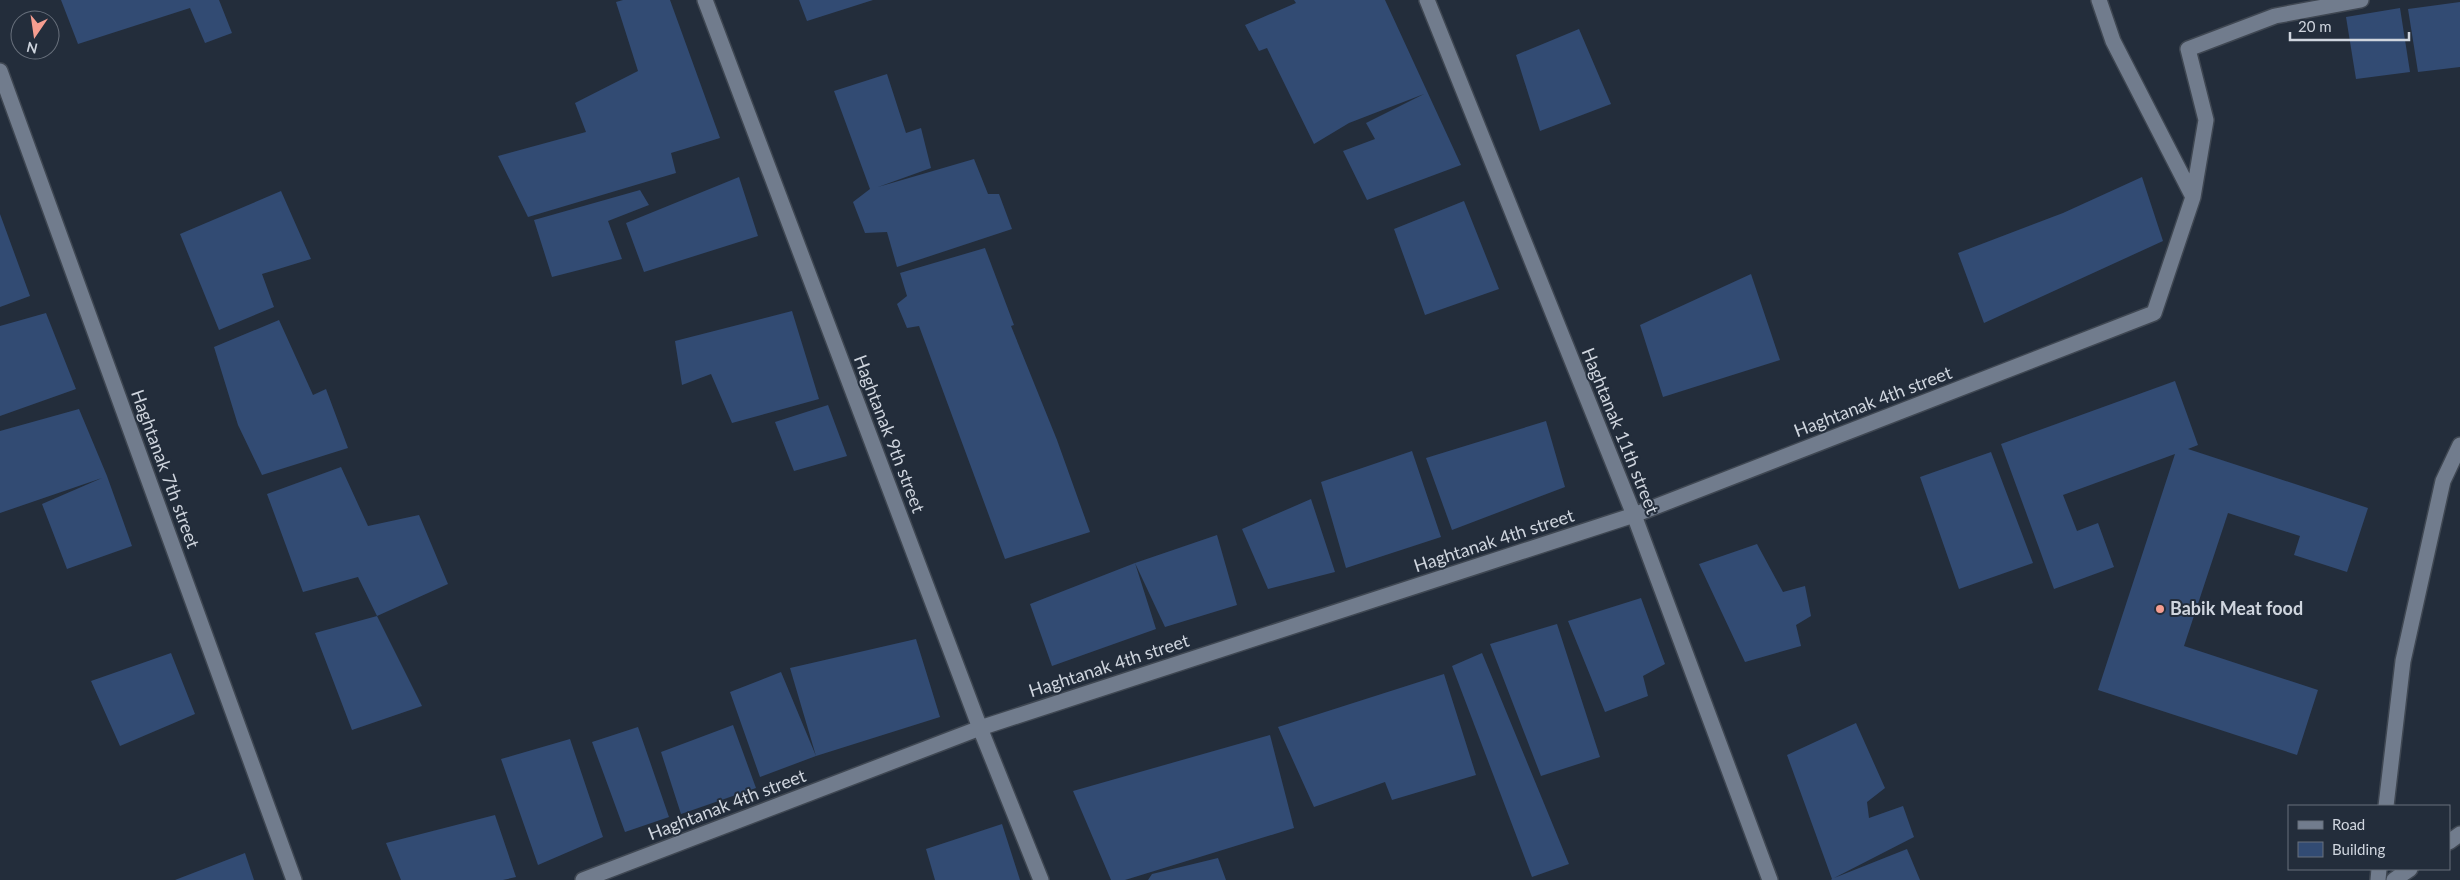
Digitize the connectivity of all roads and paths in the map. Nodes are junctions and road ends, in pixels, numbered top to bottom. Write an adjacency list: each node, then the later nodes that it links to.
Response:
1 (705, 0): 9 (street, Haghtanak 9th street)
2 (1427, 0): 8 (street, Haghtanak 11th street)
3 (2099, 0): 6 (street)
4 (2362, 0): 6 (street, Haghtanak 4th street)
5 (0, 71): 12 (street, Haghtanak 7th street)
6 (2192, 197): 8 (street, Haghtanak 4th street)
7 (2460, 445): 10 (street)
8 (1634, 515): 9 (street, Haghtanak 4th street); 15 (street, Haghtanak 11th street)
9 (980, 728): 13 (street, Haghtanak 4th street); 14 (street, Haghtanak 9th street)
10 (2386, 805)
11 (2409, 870): 16 (street)
12 (294, 880)
13 (583, 880)
14 (1041, 880)
15 (1770, 880)
16 (2394, 880)

